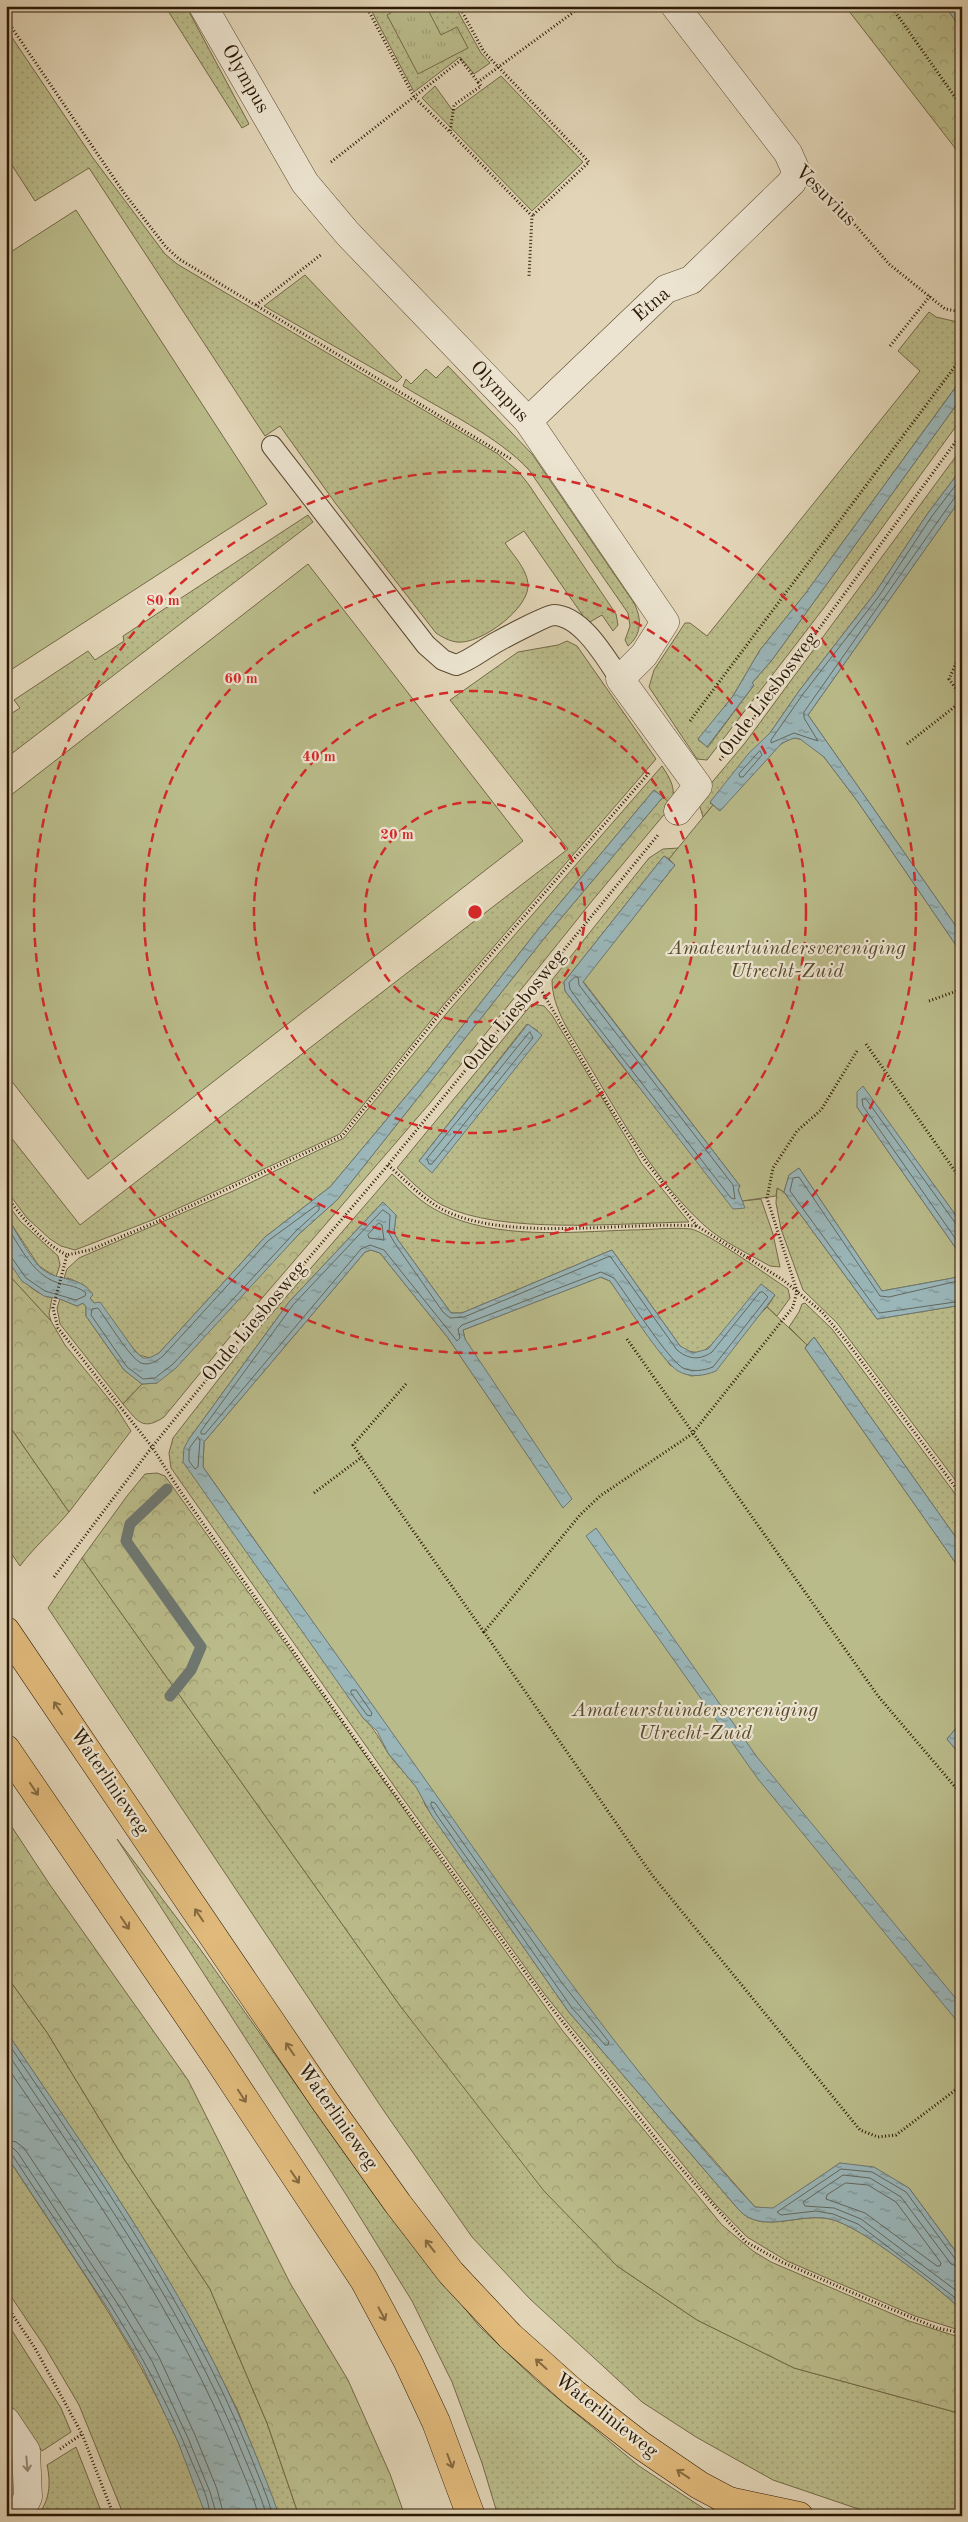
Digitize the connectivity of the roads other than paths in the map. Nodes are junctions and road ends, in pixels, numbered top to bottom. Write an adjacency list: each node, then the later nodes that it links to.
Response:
1 (203, 6): 4 (street, Olympus)
2 (675, 6): 3 (street, Vesuvius)
3 (796, 171): 4 (street, Etna)
4 (528, 421): 6 (street, Olympus)
5 (272, 446): 6 (lane)
6 (620, 679): 7 (street)
7 (678, 811)
8 (6, 1631): 11 (main road, Waterlinieweg, one-way to 8)
9 (6, 1749): 13 (main road, one-way to 13)
10 (6, 2421): 12 (street, one-way to 12)
11 (724, 2500): 14 (main road, Waterlinieweg); 15 (main road)
12 (19, 2516)
13 (471, 2516)
14 (759, 2516)
15 (799, 2516)

